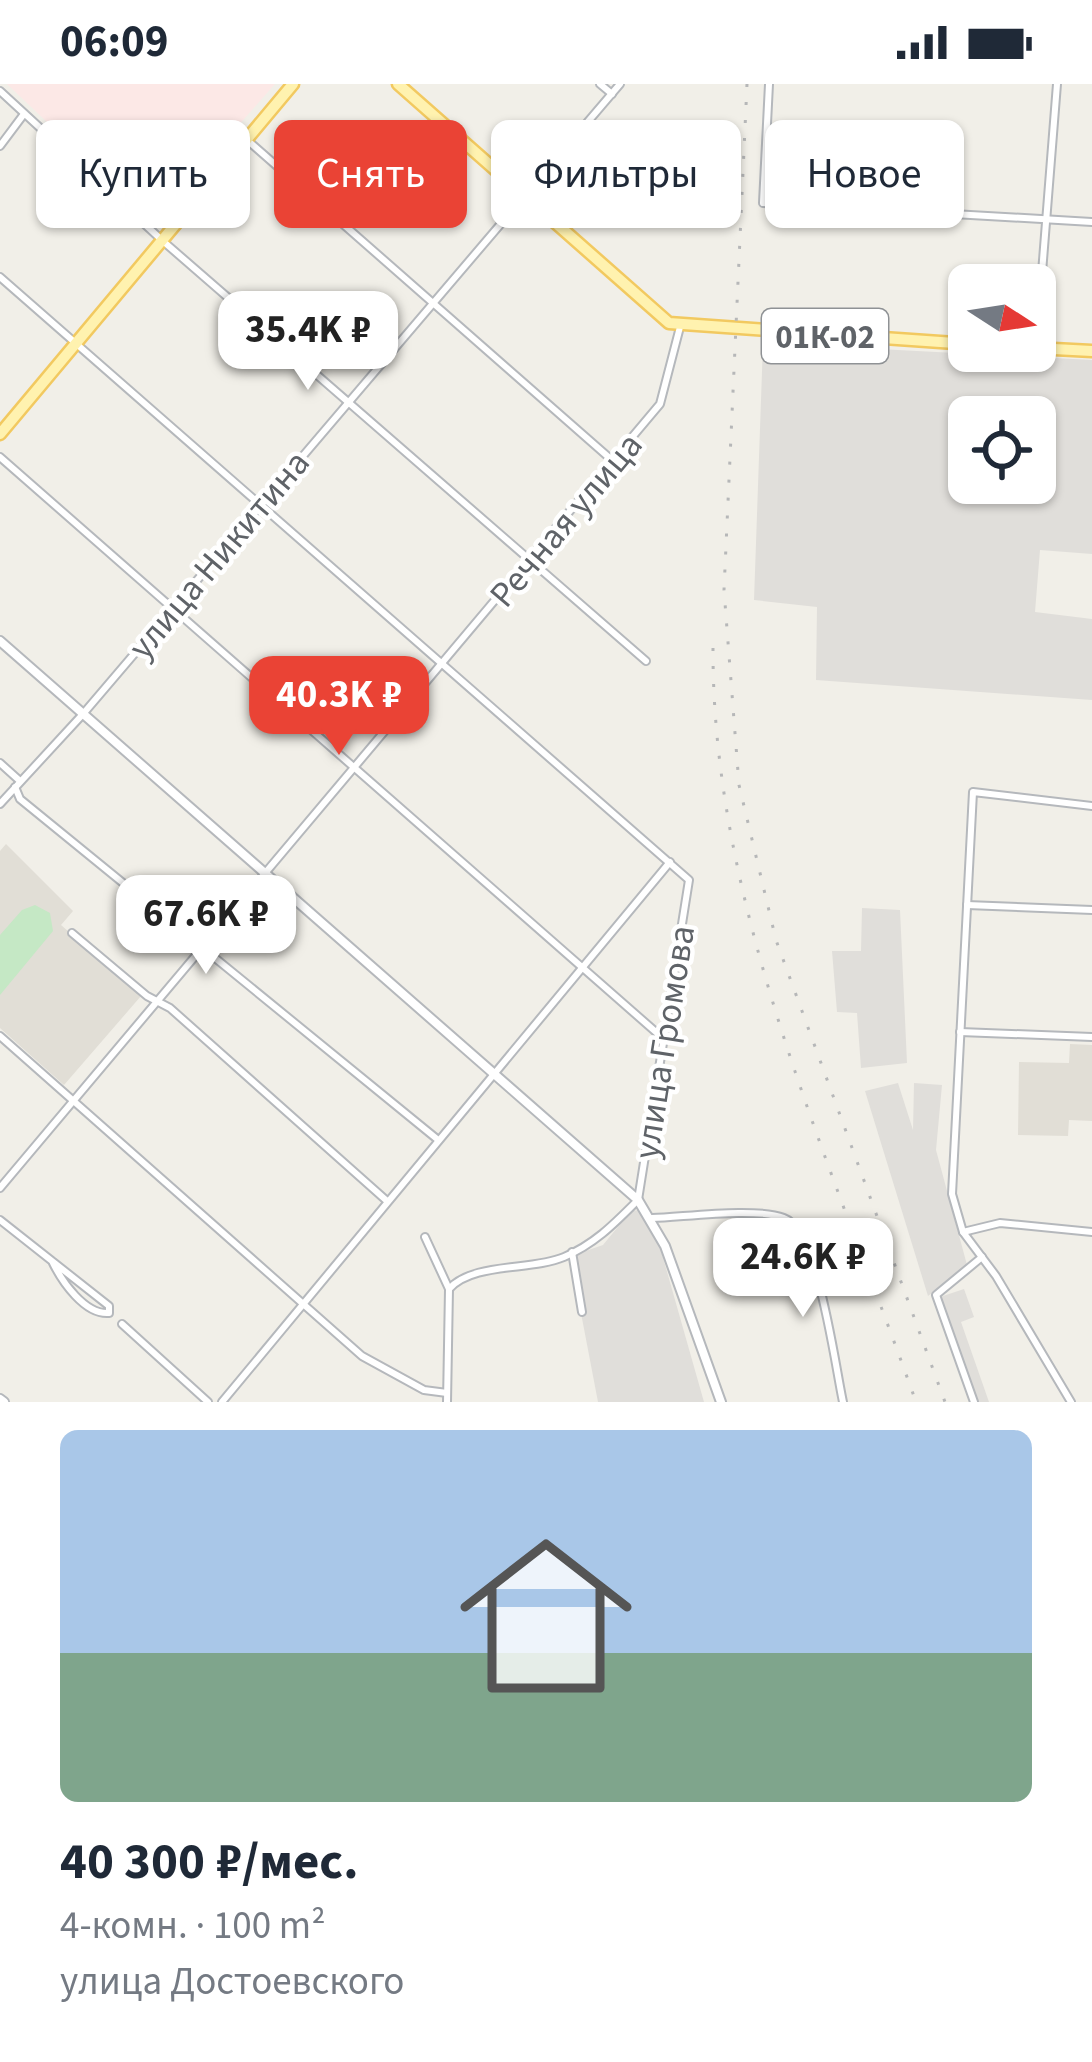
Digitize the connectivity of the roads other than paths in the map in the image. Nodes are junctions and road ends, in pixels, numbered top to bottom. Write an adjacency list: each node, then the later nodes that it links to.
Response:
1 (293, 84): 11 (main road)
2 (398, 84): 14 (main road)
3 (599, 84): 8 (street)
4 (620, 84): 8 (street, улица Никитина)
5 (769, 84): 15 (street)
6 (1057, 84): 15 (street)
7 (0, 92): 9 (street)
8 (612, 94): 10 (street, улица Никитина)
9 (24, 114): 13 (street); 20 (street)
10 (589, 120)
11 (250, 135)
12 (250, 142): 23 (street)
13 (0, 146)
14 (491, 169)
15 (1046, 219): 16 (street); 21 (street)
16 (1092, 222)
17 (175, 228): 20 (main road)
18 (494, 228): 23 (street, улица Никитина)
19 (558, 228): 24 (main road)
20 (164, 242): 25 (main road); 29 (street)
21 (1042, 264)
22 (0, 278): 25 (street)
23 (432, 301): 29 (street, улица Никитина); 32 (street)
24 (680, 327): 26 (main road, 01К-02); 32 (street, Речная улица)
25 (78, 343): 30 (main road); 33 (street)
26 (948, 343)
27 (1056, 349): 28 (main road)
28 (1092, 351)
29 (348, 400): 33 (street, улица Никитина); 34 (street)
30 (0, 434)
31 (0, 457): 35 (street)
32 (613, 460): 34 (street, Речная улица)
33 (262, 502): 35 (street, улица Никитина); 38 (street)
34 (530, 560): 37 (street); 38 (street, Речная улица)
35 (173, 607): 39 (street, улица Никитина); 41 (street)
36 (0, 641): 39 (street)
37 (646, 661)
38 (446, 662): 41 (street, Речная улица); 45 (street)
39 (83, 714): 42 (street, улица Никитина); 46 (street)
40 (0, 763): 42 (street)
41 (359, 767): 46 (street, Речная улица); 51 (street)
42 (18, 784): 43 (street, улица Никитина); 50 (street)
43 (0, 804)
44 (1092, 806): 47 (street)
45 (670, 862): 51 (street); 56 (street, улица Громова)
46 (268, 876): 50 (street, Речная улица); 57 (street)
47 (967, 905): 48 (street); 53 (street)
48 (1092, 910)
49 (72, 933): 52 (street)
50 (206, 949): 52 (street, Речная улица); 59 (street)
51 (581, 967): 56 (street); 57 (street)
52 (158, 1004): 58 (street, Речная улица); 62 (street)
53 (960, 1032): 55 (street); 65 (street)
54 (0, 1036): 58 (street)
55 (1092, 1037)
56 (664, 1040): 61 (street, улица Громова)
57 (492, 1072): 59 (street); 61 (street)
58 (75, 1101): 60 (street, Речная улица); 72 (street)
59 (437, 1139): 62 (street)
60 (0, 1189)
61 (638, 1200): 63 (street, улица Громова); 68 (street)
62 (387, 1201): 72 (street)
63 (652, 1218): 78 (street, улица Громова); 79 (street)
64 (0, 1220): 70 (street)
65 (963, 1232): 66 (street); 69 (street)
66 (1092, 1232)
67 (425, 1237): 71 (street)
68 (572, 1252): 71 (street); 73 (street)
69 (982, 1257): 80 (street); 81 (street)
70 (52, 1261): 70 (street)
71 (449, 1289): 75 (street)
72 (302, 1304): 75 (street); 77 (street)
73 (582, 1312)
74 (122, 1324): 76 (street)
75 (447, 1398)
76 (208, 1402)
77 (222, 1402)
78 (721, 1402)
79 (843, 1402)
80 (974, 1402)
81 (1071, 1402)

